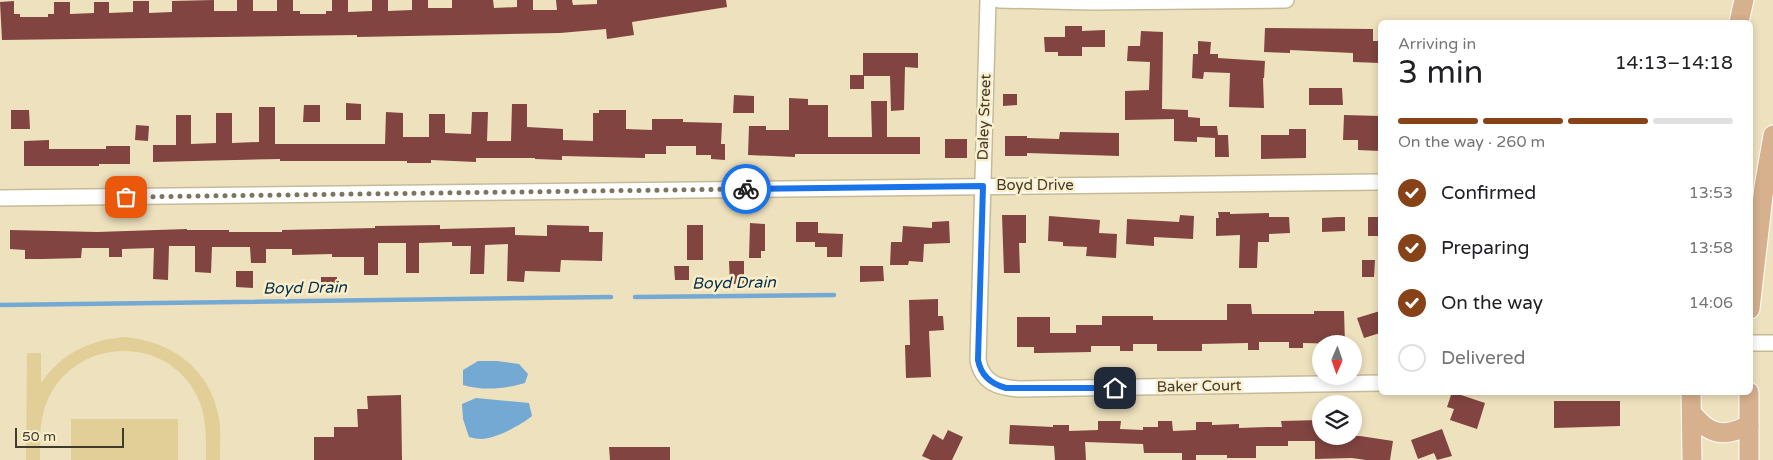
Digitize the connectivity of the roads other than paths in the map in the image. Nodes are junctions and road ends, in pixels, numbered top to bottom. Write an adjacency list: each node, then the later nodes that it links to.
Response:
1 (988, 0): 8 (street, Daley Street)
2 (999, 0): 3 (street)
3 (1286, 0)
4 (1744, 0): 5 (main road)
5 (1739, 20)
6 (1773, 135): 10 (main road)
7 (1378, 182): 8 (street, Boyd Drive)
8 (983, 186): 9 (street, Boyd Drive); 13 (street, Daley Street)
9 (0, 198)
10 (1753, 283)
11 (1753, 343): 12 (street)
12 (1773, 343)
13 (989, 381): 14 (street, Baker Court)
14 (1378, 383)
15 (1691, 395): 17 (main road)
16 (1749, 395): 18 (main road)
17 (1692, 413): 18 (main road); 19 (main road)
18 (1749, 425): 20 (main road)
19 (1692, 460)
20 (1749, 460)

